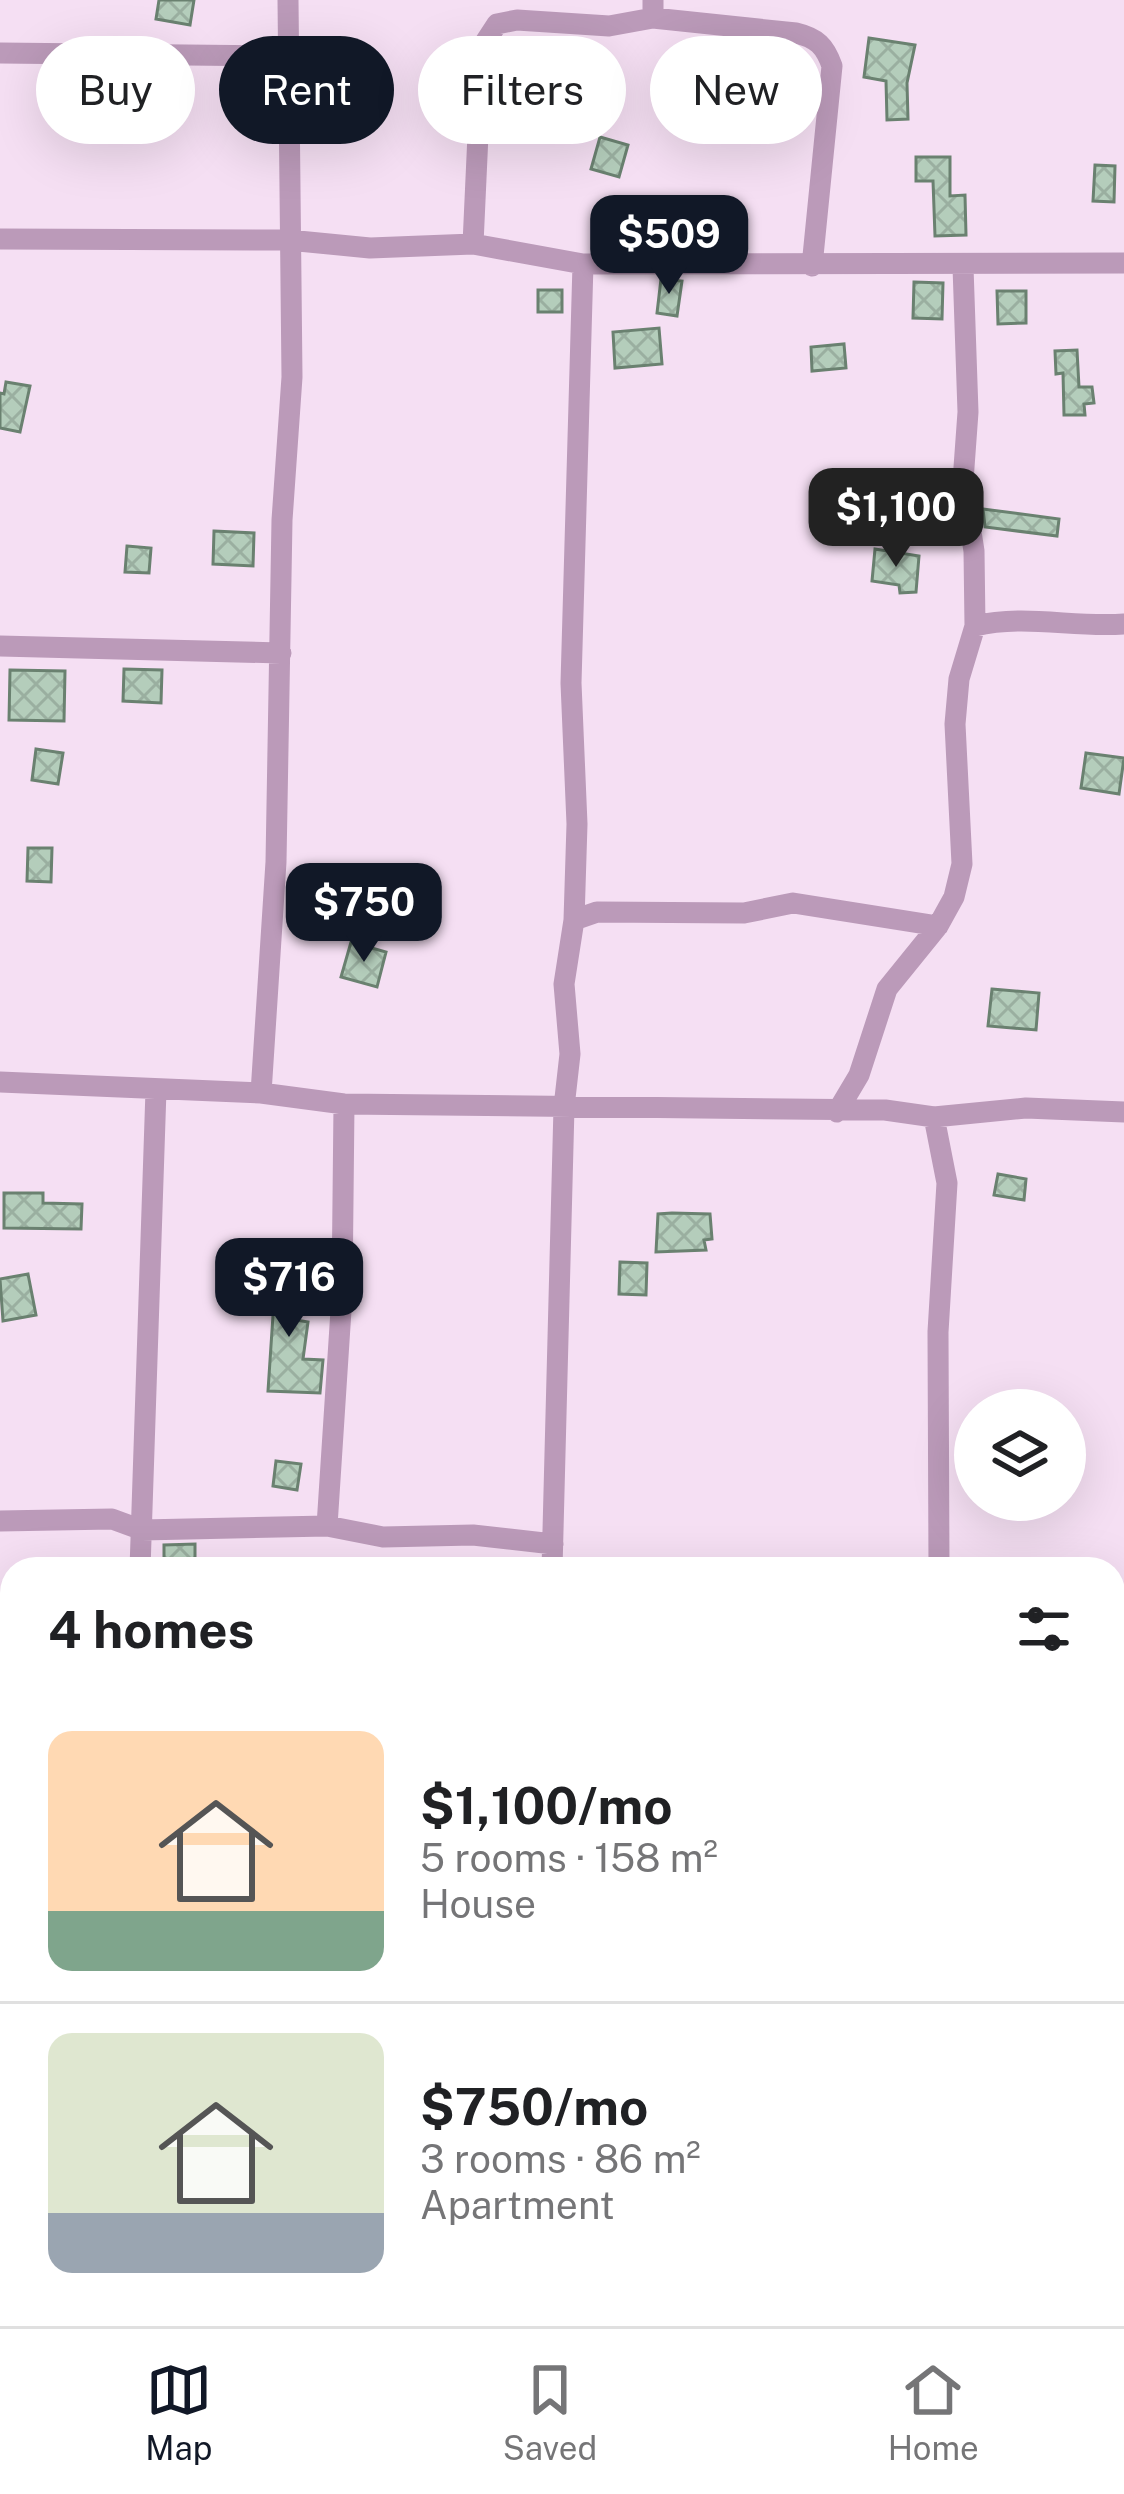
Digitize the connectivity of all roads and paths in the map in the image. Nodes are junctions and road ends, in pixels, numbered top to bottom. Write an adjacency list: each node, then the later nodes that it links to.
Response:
1 (288, 0): 3 (street)
2 (653, 9): 9 (street); 12 (street)
3 (287, 36)
4 (0, 52): 5 (street)
5 (219, 55)
6 (287, 144): 8 (street)
7 (0, 239): 8 (street)
8 (288, 240): 9 (street); 17 (street)
9 (473, 244): 11 (street)
10 (1124, 263): 13 (street)
11 (583, 264): 12 (street); 18 (street)
12 (812, 266): 13 (street)
13 (964, 267): 15 (street)
14 (1124, 624): 15 (street)
15 (975, 626): 19 (street)
16 (0, 646): 17 (street)
17 (281, 653): 22 (street)
18 (574, 920): 19 (street); 24 (street)
19 (938, 926): 25 (street)
20 (0, 1082): 21 (street)
21 (156, 1090): 22 (street); 30 (street)
22 (262, 1093): 23 (street)
23 (344, 1104): 24 (street); 29 (street)
24 (563, 1107): 25 (street); 31 (street)
25 (837, 1112): 27 (street)
26 (1124, 1112): 27 (street)
27 (934, 1118): 34 (street)
28 (0, 1521): 30 (street)
29 (327, 1526): 30 (street); 31 (street)
30 (142, 1530): 32 (street)
31 (553, 1544): 33 (street)
32 (141, 1557)
33 (552, 1557)
34 (939, 1557)

